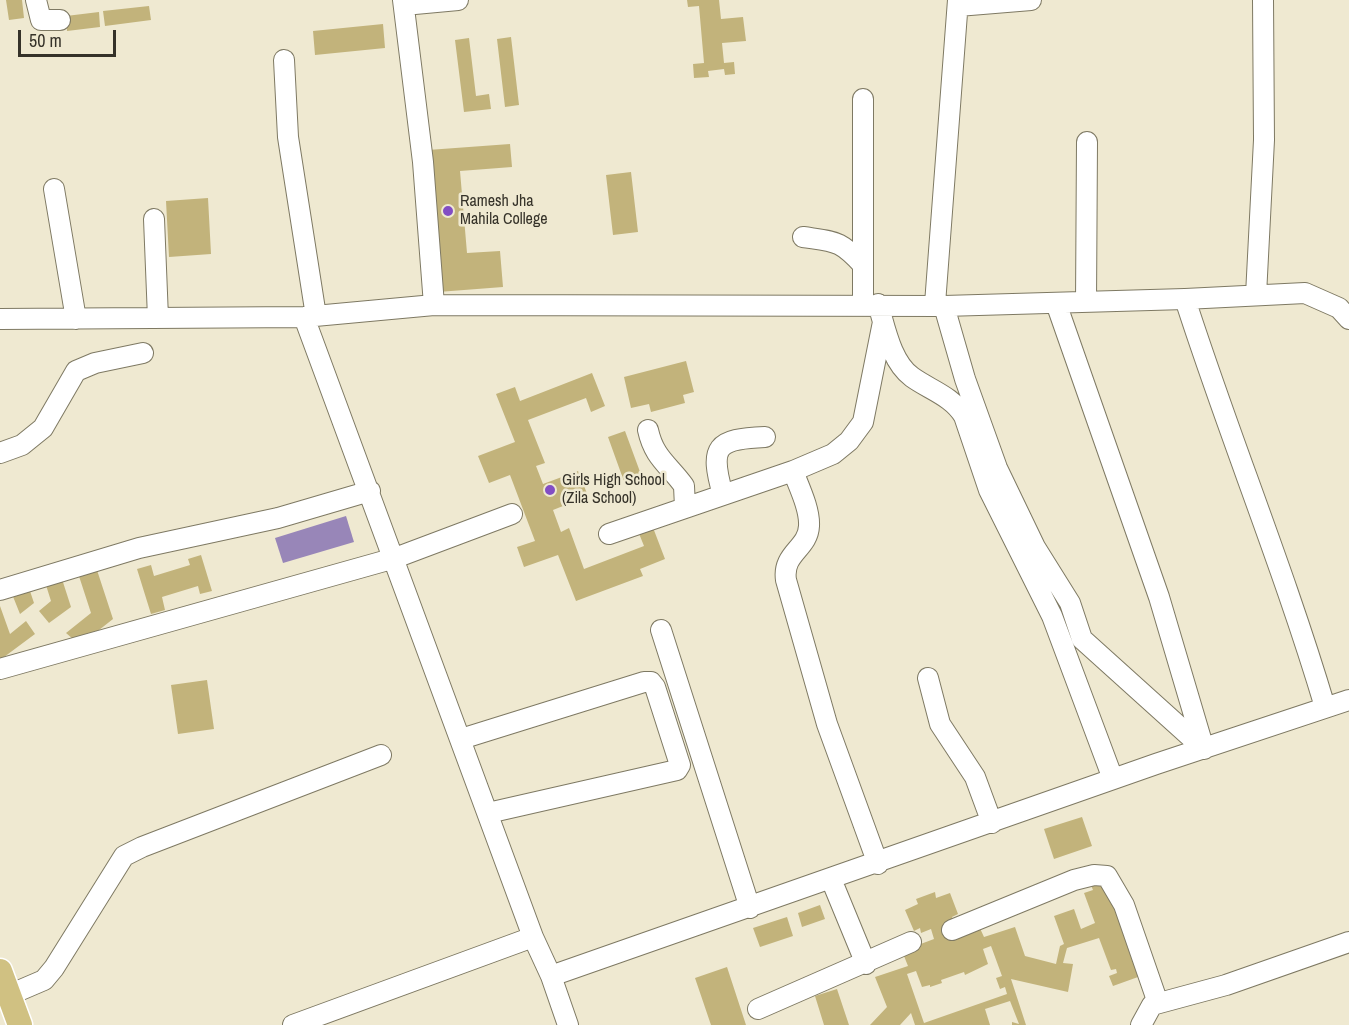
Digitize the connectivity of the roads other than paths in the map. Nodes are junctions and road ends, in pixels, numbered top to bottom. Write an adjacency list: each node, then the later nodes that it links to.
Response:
1 (36, 0): 7 (street)
2 (458, 0): 5 (street)
3 (1031, 0): 6 (street)
4 (1263, 0): 15 (street)
5 (404, 2): 19 (street)
6 (958, 3): 20 (street)
7 (60, 20)
8 (284, 60): 22 (street)
9 (863, 99): 14 (street)
10 (1087, 142): 17 (street)
11 (54, 189): 25 (street)
12 (154, 219): 23 (street)
13 (803, 237): 14 (street)
14 (863, 265): 21 (street)
15 (1256, 296): 16 (street); 26 (street)
16 (1185, 299): 17 (street); 43 (street)
17 (1086, 302): 18 (street)
18 (1056, 303): 20 (street); 45 (street)
19 (434, 305): 21 (street); 22 (street)
20 (939, 305): 21 (street); 45 (street)
21 (875, 310): 31 (street); 47 (street)
22 (310, 317): 23 (street); 32 (street)
23 (158, 318): 25 (street)
24 (0, 319): 25 (street)
25 (76, 319)
26 (1349, 319)
27 (143, 353): 30 (street)
28 (648, 430): 34 (street)
29 (765, 437): 33 (street)
30 (0, 453)
31 (793, 471): 33 (street); 50 (street)
32 (370, 491): 37 (street); 38 (street)
33 (723, 495): 34 (street)
34 (685, 507): 36 (street)
35 (512, 514): 37 (street)
36 (609, 534)
37 (395, 558): 40 (street); 44 (street)
38 (0, 590)
39 (660, 630): 52 (street)
40 (0, 669)
41 (928, 678): 49 (street)
42 (1349, 700): 43 (street)
43 (1325, 707): 45 (street)
44 (461, 739): 48 (street); 48 (street)
45 (1204, 749): 47 (street)
46 (381, 755): 60 (street)
47 (1113, 779): 49 (street)
48 (488, 813): 54 (street)
49 (992, 823): 50 (street)
50 (878, 864): 51 (street)
51 (831, 879): 52 (street); 57 (street)
52 (750, 908): 59 (street)
53 (952, 930): 61 (street)
54 (533, 937): 59 (street); 64 (street)
55 (911, 942): 57 (street)
56 (1349, 942): 61 (street)
57 (866, 964): 62 (street)
58 (0, 971): 60 (main road)
59 (551, 976): 65 (street)
60 (9, 995): 63 (main road)
61 (1158, 1003): 66 (street)
62 (758, 1009)
63 (20, 1025)
64 (293, 1025)
65 (568, 1025)
66 (1142, 1025)

